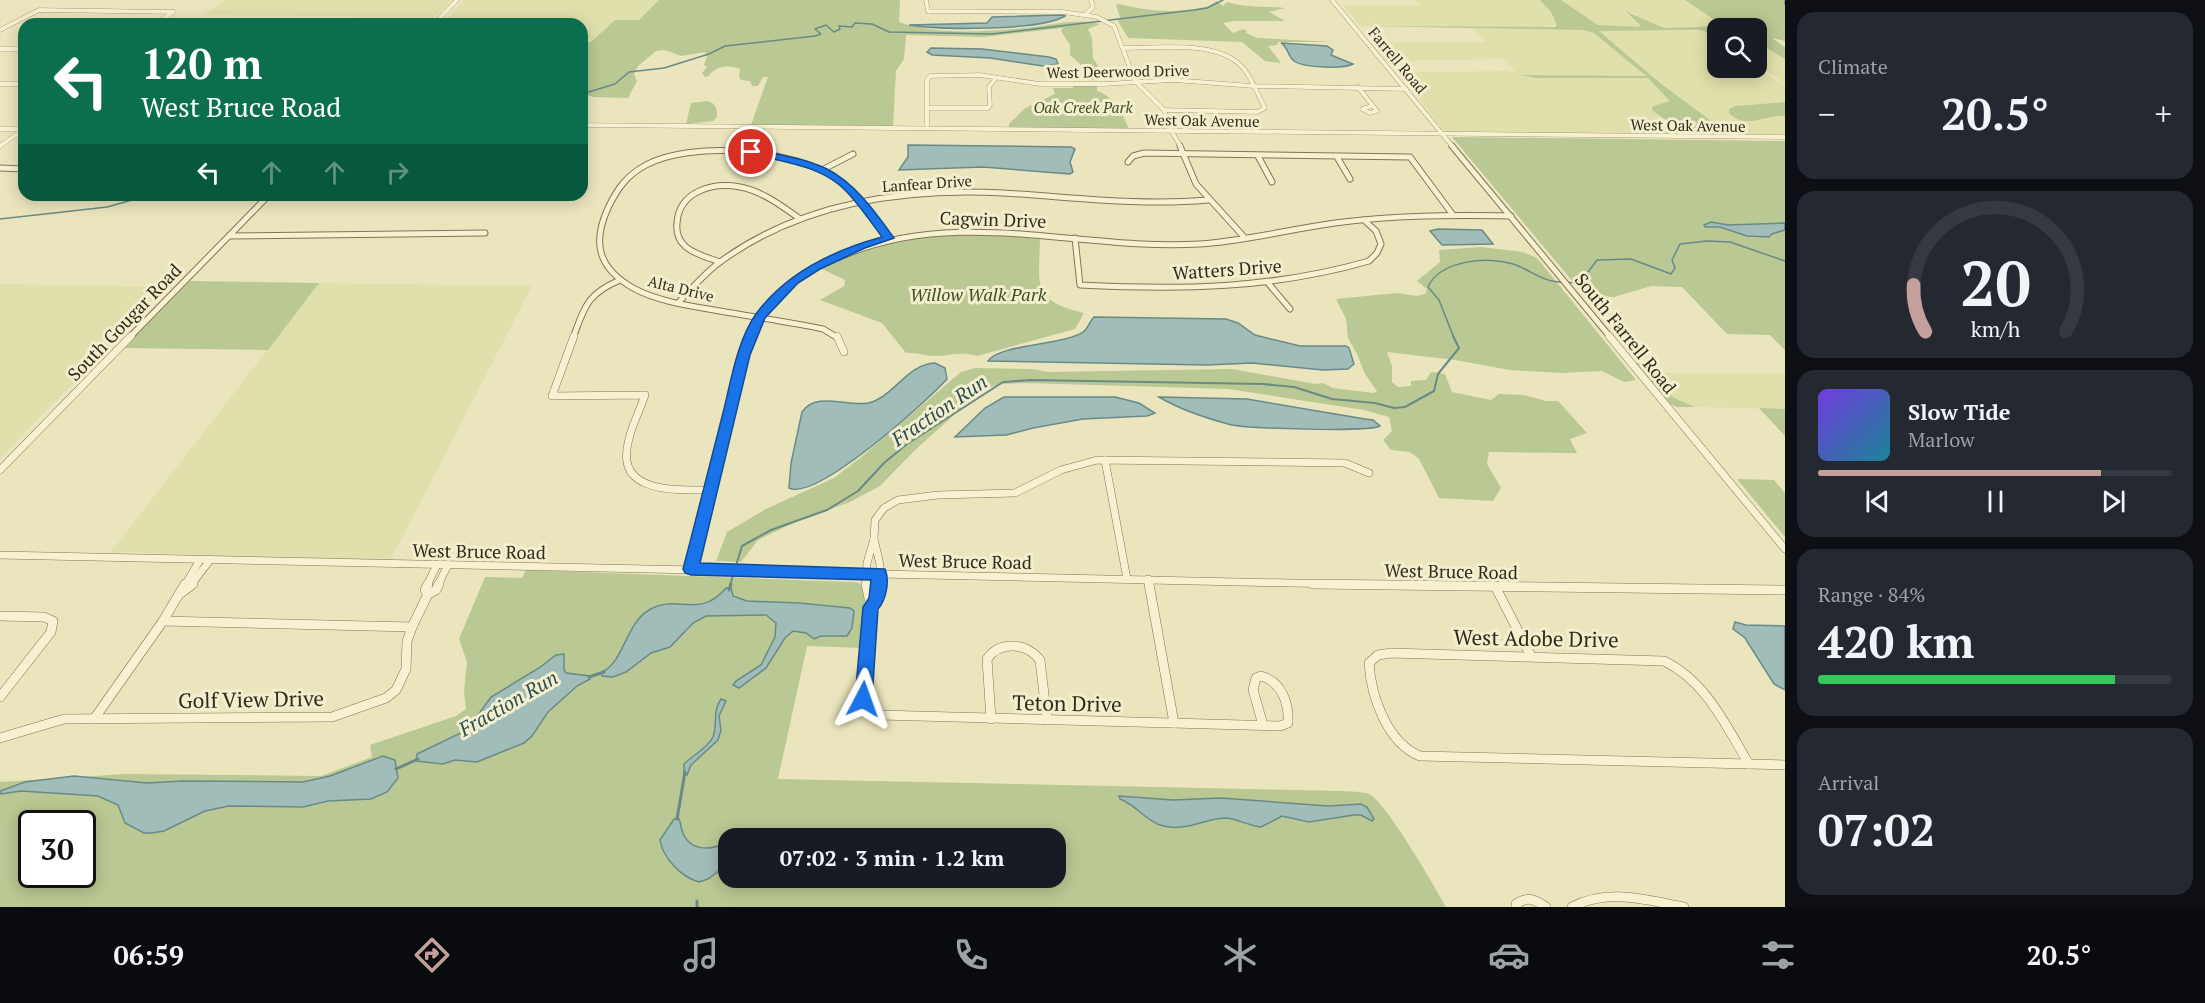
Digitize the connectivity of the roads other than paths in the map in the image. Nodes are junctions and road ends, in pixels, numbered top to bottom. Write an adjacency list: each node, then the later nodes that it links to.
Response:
1 (457, 0): 8 (street)
2 (926, 0): 5 (street)
3 (1091, 0): 5 (street)
4 (1332, 0): 20 (street, Farrell Road)
5 (1085, 15): 11 (street)
6 (22, 18): 7 (street)
7 (164, 18)
8 (440, 18)
9 (18, 20): 10 (street)
10 (0, 30)
11 (1123, 48): 15 (street); 18 (street)
12 (0, 49): 13 (street)
13 (18, 49)
14 (996, 78): 15 (street, West Deerwood Drive); 22 (street); 22 (street, West Deerwood Drive)
15 (1135, 81): 18 (street, West Deerwood Drive); 23 (street)
16 (0, 84): 17 (street)
17 (18, 84)
18 (1253, 86): 19 (street, West Deerwood Drive); 23 (street)
19 (1358, 87): 20 (street, West Deerwood Drive); 21 (street)
20 (1405, 88): 32 (street, Farrell Road)
21 (1372, 106)
22 (927, 108): 25 (street, West Deerwood Drive)
23 (1164, 110): 30 (street)
24 (588, 125): 28 (street, West Oak Avenue)
25 (927, 125): 28 (street); 29 (street)
26 (0, 129): 27 (street)
27 (18, 129)
28 (918, 130): 29 (street, West Oak Avenue)
29 (936, 130): 30 (street, West Oak Avenue)
30 (1172, 132): 32 (street, West Oak Avenue); 36 (street)
31 (18, 133): 34 (street)
32 (1445, 135): 33 (street, West Oak Avenue); 49 (street, South Farrell Road)
33 (1785, 137)
34 (0, 146)
35 (853, 154): 42 (street)
36 (1185, 154): 37 (street); 39 (street); 45 (street)
37 (1258, 156): 38 (street); 44 (street)
38 (1337, 157): 43 (street); 48 (street)
39 (1128, 162)
40 (0, 168): 41 (street)
41 (18, 169)
42 (822, 170): 47 (street, Alta Drive); 58 (street, Alta Drive)
43 (1350, 178)
44 (1272, 182)
45 (1208, 200): 47 (street, Lanfear Drive); 56 (street)
46 (263, 201): 53 (street, South Gougar Road)
47 (860, 202): 50 (street, Lanfear Drive); 54 (street, Alta Drive)
48 (1453, 215): 49 (street, Cagwin Drive); 51 (street, Cagwin Drive)
49 (1511, 216): 69 (street, South Farrell Road)
50 (800, 219): 57 (street, Lanfear Drive); 57 (street)
51 (1364, 219): 56 (street, Cagwin Drive); 59 (street, Watters Drive)
52 (485, 233): 53 (street)
53 (229, 236): 65 (street, South Gougar Road)
54 (889, 238): 55 (street, Cagwin Drive); 62 (street, Cagwin Drive)
55 (1075, 238): 56 (street, Cagwin Drive); 59 (street, Watters Drive)
56 (1245, 238)
57 (720, 262): 60 (street, Lanfear Drive)
58 (620, 280): 60 (street, Alta Drive); 67 (street)
59 (1268, 284): 61 (street)
60 (678, 303): 62 (street, Alta Drive)
61 (1290, 309)
62 (760, 317): 63 (street, Alta Drive); 67 (street, Cagwin Drive)
63 (844, 352)
64 (1105, 460): 66 (street); 68 (street); 78 (street)
65 (0, 470)
66 (1369, 472)
67 (710, 490): 75 (street, Cagwin Drive)
68 (874, 539): 76 (street); 77 (street)
69 (1785, 549)
70 (0, 555): 71 (street, West Bruce Road)
71 (200, 560): 72 (street, West Bruce Road); 82 (street)
72 (210, 560): 73 (street, West Bruce Road); 82 (street)
73 (437, 565): 74 (street, West Bruce Road); 83 (street, Golf View Drive)
74 (448, 565): 75 (street, West Bruce Road); 83 (street, Golf View Drive)
75 (691, 569): 76 (street, West Bruce Road)
76 (868, 573): 77 (street, West Bruce Road); 84 (street)
77 (880, 574): 78 (street, West Bruce Road); 84 (street)
78 (1127, 579): 79 (street, West Bruce Road)
79 (1148, 579): 80 (street, West Bruce Road); 93 (street)
80 (1496, 588): 81 (street, West Bruce Road); 88 (street)
81 (1785, 590)
82 (181, 593): 86 (street)
83 (428, 594): 87 (street, Golf View Drive)
84 (871, 607): 91 (street, Teton Drive)
85 (0, 616): 89 (street)
86 (163, 621): 87 (street); 90 (street)
87 (412, 627): 90 (street, Golf View Drive)
88 (1531, 656): 96 (street, West Adobe Drive); 96 (street, West Adobe Drive)
89 (0, 697)
90 (94, 719): 95 (street, Golf View Drive)
91 (991, 719): 92 (street, Teton Drive); 92 (street)
92 (1047, 720): 93 (street, Teton Drive)
93 (1174, 723): 94 (street, Teton Drive)
94 (1263, 725): 94 (street, Teton Drive)
95 (0, 738)
96 (1750, 765): 97 (street)
97 (1785, 765)
98 (1517, 907): 99 (street)
99 (1546, 907)
100 (1572, 907): 101 (street)
101 (1684, 907)

